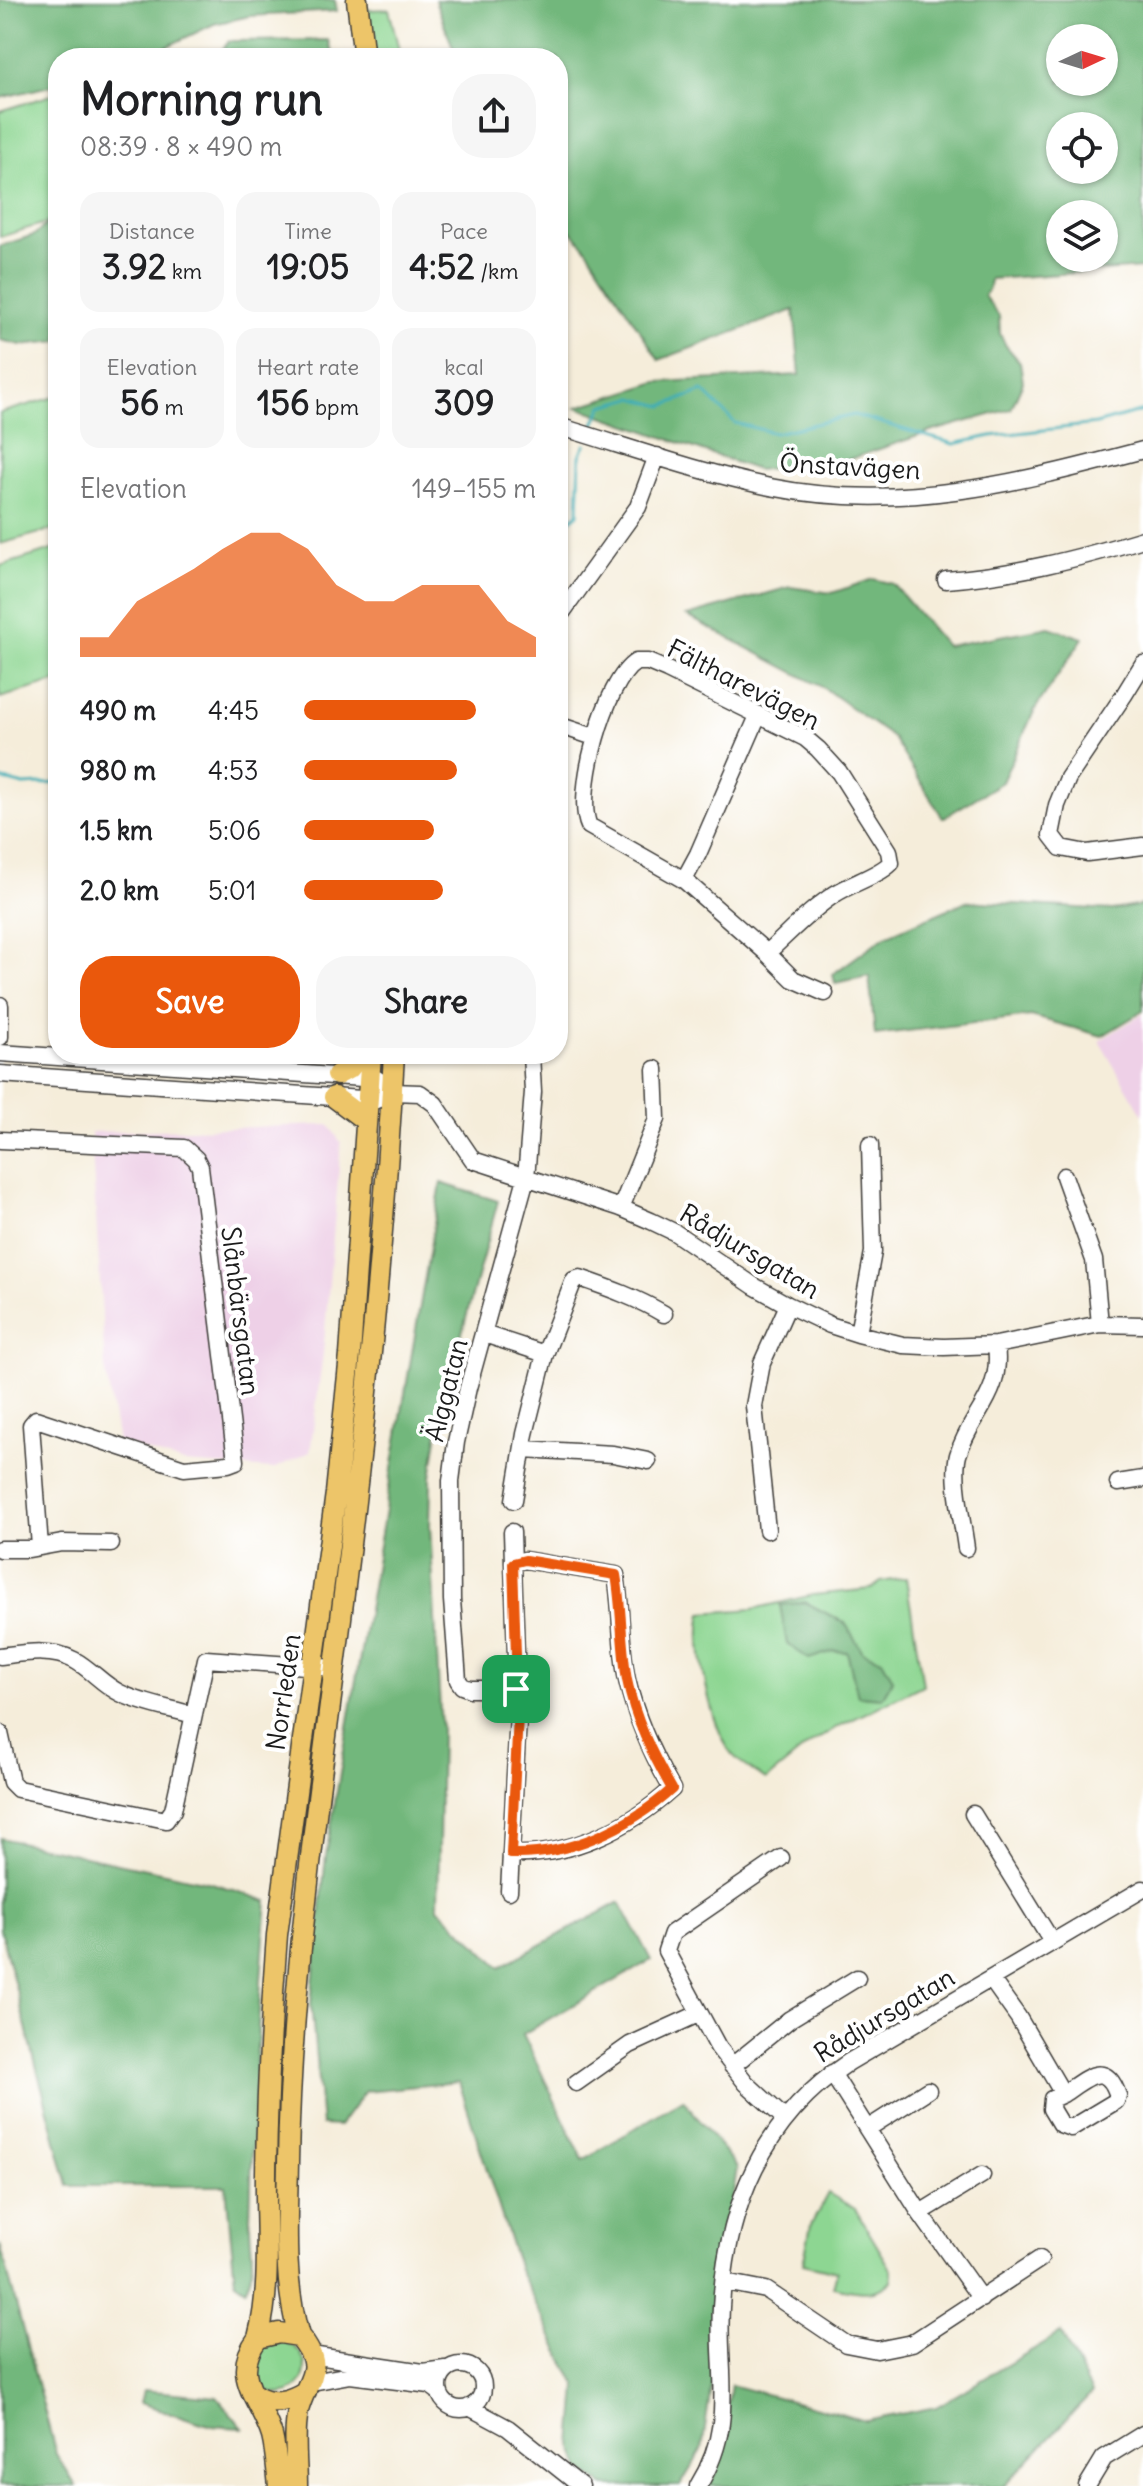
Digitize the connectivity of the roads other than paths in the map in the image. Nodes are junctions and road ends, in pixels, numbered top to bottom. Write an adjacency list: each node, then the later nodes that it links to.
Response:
1 (346, 0): 3 (main road)
2 (357, 0): 4 (main road)
3 (351, 48)
4 (363, 48)
5 (568, 429): 7 (street, Önstavägen)
6 (1143, 450): 7 (street, Önstavägen)
7 (657, 456): 10 (street)
8 (1143, 539): 9 (street)
9 (946, 580)
10 (568, 604)
11 (1143, 664): 15 (street)
12 (758, 716): 14 (street, Fältharevägen); 16 (street); 17 (street, Fältharevägen)
13 (568, 728): 14 (street)
14 (594, 737): 16 (street, Fältharevägen)
15 (1143, 846)
16 (684, 880): 17 (street, Fältharevägen)
17 (767, 953): 18 (street, Fältharevägen)
18 (825, 993)
19 (0, 1005): 20 (street)
20 (0, 1037)
21 (0, 1053): 22 (street)
22 (48, 1056)
23 (168, 1064): 30 (street)
24 (353, 1064): 30 (main road)
25 (370, 1064): 31 (main road, Norrleden)
26 (393, 1064): 32 (main road, Norrleden)
27 (532, 1064): 38 (street, Älggatan)
28 (655, 1069): 39 (street)
29 (0, 1074): 33 (street)
30 (337, 1075): 31 (street)
31 (369, 1089): 32 (street); 33 (street); 34 (main road, Norrleden)
32 (392, 1092): 38 (street, Rådjursgatan); 62 (main road, Norrleden)
33 (334, 1097): 34 (main road)
34 (366, 1121): 61 (main road, Norrleden)
35 (0, 1140): 56 (street, Slånbärsgatan)
36 (870, 1145): 45 (street)
37 (1064, 1176): 42 (street)
38 (526, 1178): 39 (street, Rådjursgatan); 44 (street, Älggatan)
39 (621, 1208): 40 (street, Rådjursgatan)
40 (788, 1305): 45 (street, Rådjursgatan); 53 (street)
41 (664, 1314): 47 (street)
42 (1100, 1324): 43 (street, Rådjursgatan); 46 (street, Rådjursgatan)
43 (1143, 1325)
44 (484, 1334): 47 (street); 63 (street, Älggatan)
45 (858, 1334): 46 (street, Rådjursgatan)
46 (996, 1345): 57 (street)
47 (545, 1354): 48 (street)
48 (523, 1449): 49 (street); 52 (street)
49 (648, 1461)
50 (1143, 1479): 51 (street)
51 (1118, 1483)
52 (514, 1500)
53 (767, 1530)
54 (512, 1532): 59 (street)
55 (111, 1544): 56 (street)
56 (40, 1547): 58 (street)
57 (966, 1548)
58 (0, 1549)
59 (513, 1563): 63 (street); 67 (street)
60 (0, 1656): 64 (street)
61 (313, 1667): 62 (street); 64 (street); 88 (main road, Norrleden)
62 (334, 1668): 87 (main road, Norrleden)
63 (516, 1689): 67 (street)
64 (193, 1715): 65 (street)
65 (0, 1733)
66 (973, 1814): 71 (street)
67 (511, 1854): 70 (street)
68 (781, 1858): 74 (street)
69 (1143, 1889): 71 (street, Rådjursgatan)
70 (509, 1891)
71 (1052, 1942): 73 (street, Rådjursgatan)
72 (857, 1978): 75 (street)
73 (991, 1979): 76 (street, Rådjursgatan); 79 (street)
74 (698, 2014): 75 (street); 77 (street)
75 (732, 2066): 80 (street)
76 (832, 2073): 80 (street, Rådjursgatan); 81 (street)
77 (576, 2083)
78 (928, 2090): 81 (street)
79 (1063, 2094)
80 (784, 2118): 85 (street, Rådjursgatan)
81 (867, 2129): 83 (street)
82 (982, 2175): 83 (street)
83 (920, 2213): 86 (street)
84 (1040, 2259): 86 (street)
85 (725, 2282): 86 (street); 101 (street, Rådjursgatan)
86 (981, 2299)
87 (299, 2336): 88 (main road); 89 (main road)
88 (258, 2338): 94 (main road)
89 (311, 2355): 90 (street); 91 (main road)
90 (445, 2369): 92 (street); 93 (street)
91 (309, 2387): 92 (street); 94 (main road); 100 (main road)
92 (438, 2391): 95 (street)
93 (482, 2395): 95 (street); 96 (street)
94 (256, 2396): 99 (main road)
95 (469, 2407): 96 (street)
96 (508, 2428): 98 (street)
97 (1143, 2434): 102 (street)
98 (575, 2483)
99 (279, 2486)
100 (297, 2486)
101 (698, 2486)
102 (1087, 2486)

